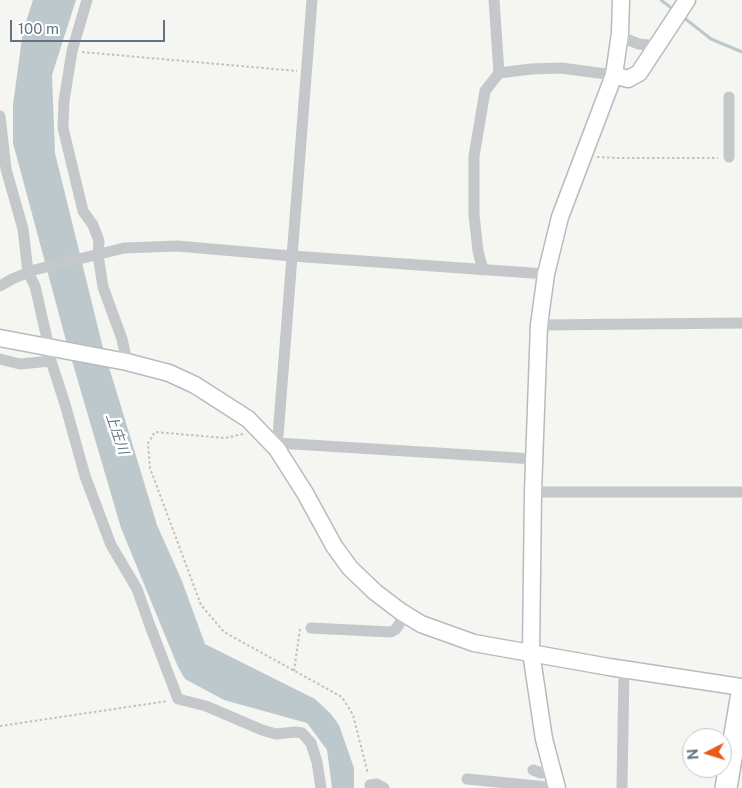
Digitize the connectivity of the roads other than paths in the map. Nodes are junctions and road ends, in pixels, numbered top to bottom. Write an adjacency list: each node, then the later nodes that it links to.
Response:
1 (87, 0): 13 (street)
2 (312, 0): 14 (street)
3 (494, 0): 8 (street)
4 (621, 0): 6 (street)
5 (686, 2): 7 (street)
6 (620, 33): 7 (street); 9 (street)
7 (657, 46): 9 (street)
8 (499, 73): 9 (street); 15 (street)
9 (614, 75): 17 (street)
10 (729, 97): 12 (street)
11 (0, 116): 16 (street)
12 (729, 157)
13 (98, 255): 14 (street); 16 (street); 24 (street)
14 (292, 256): 15 (street); 25 (street)
15 (483, 270): 17 (street)
16 (31, 271): 18 (street); 22 (street)
17 (546, 274): 20 (street)
18 (0, 286)
19 (742, 323): 20 (street)
20 (539, 324): 26 (street)
21 (0, 338): 22 (street)
22 (50, 354): 23 (street); 24 (street); 39 (street)
23 (0, 359)
24 (127, 362): 25 (street)
25 (277, 446): 26 (street); 29 (street)
26 (534, 459): 27 (street)
27 (533, 492): 28 (street); 31 (street)
28 (742, 492)
29 (405, 615): 30 (street); 31 (street)
30 (311, 628)
31 (531, 652): 32 (street); 36 (street)
32 (624, 669): 33 (street); 42 (street)
33 (742, 686)
34 (742, 693): 43 (highway)
35 (533, 770): 36 (street)
36 (552, 770): 41 (street)
37 (467, 780): 41 (street)
38 (370, 784): 40 (street)
39 (321, 788)
40 (384, 788)
41 (556, 788)
42 (622, 788)
43 (726, 788)

